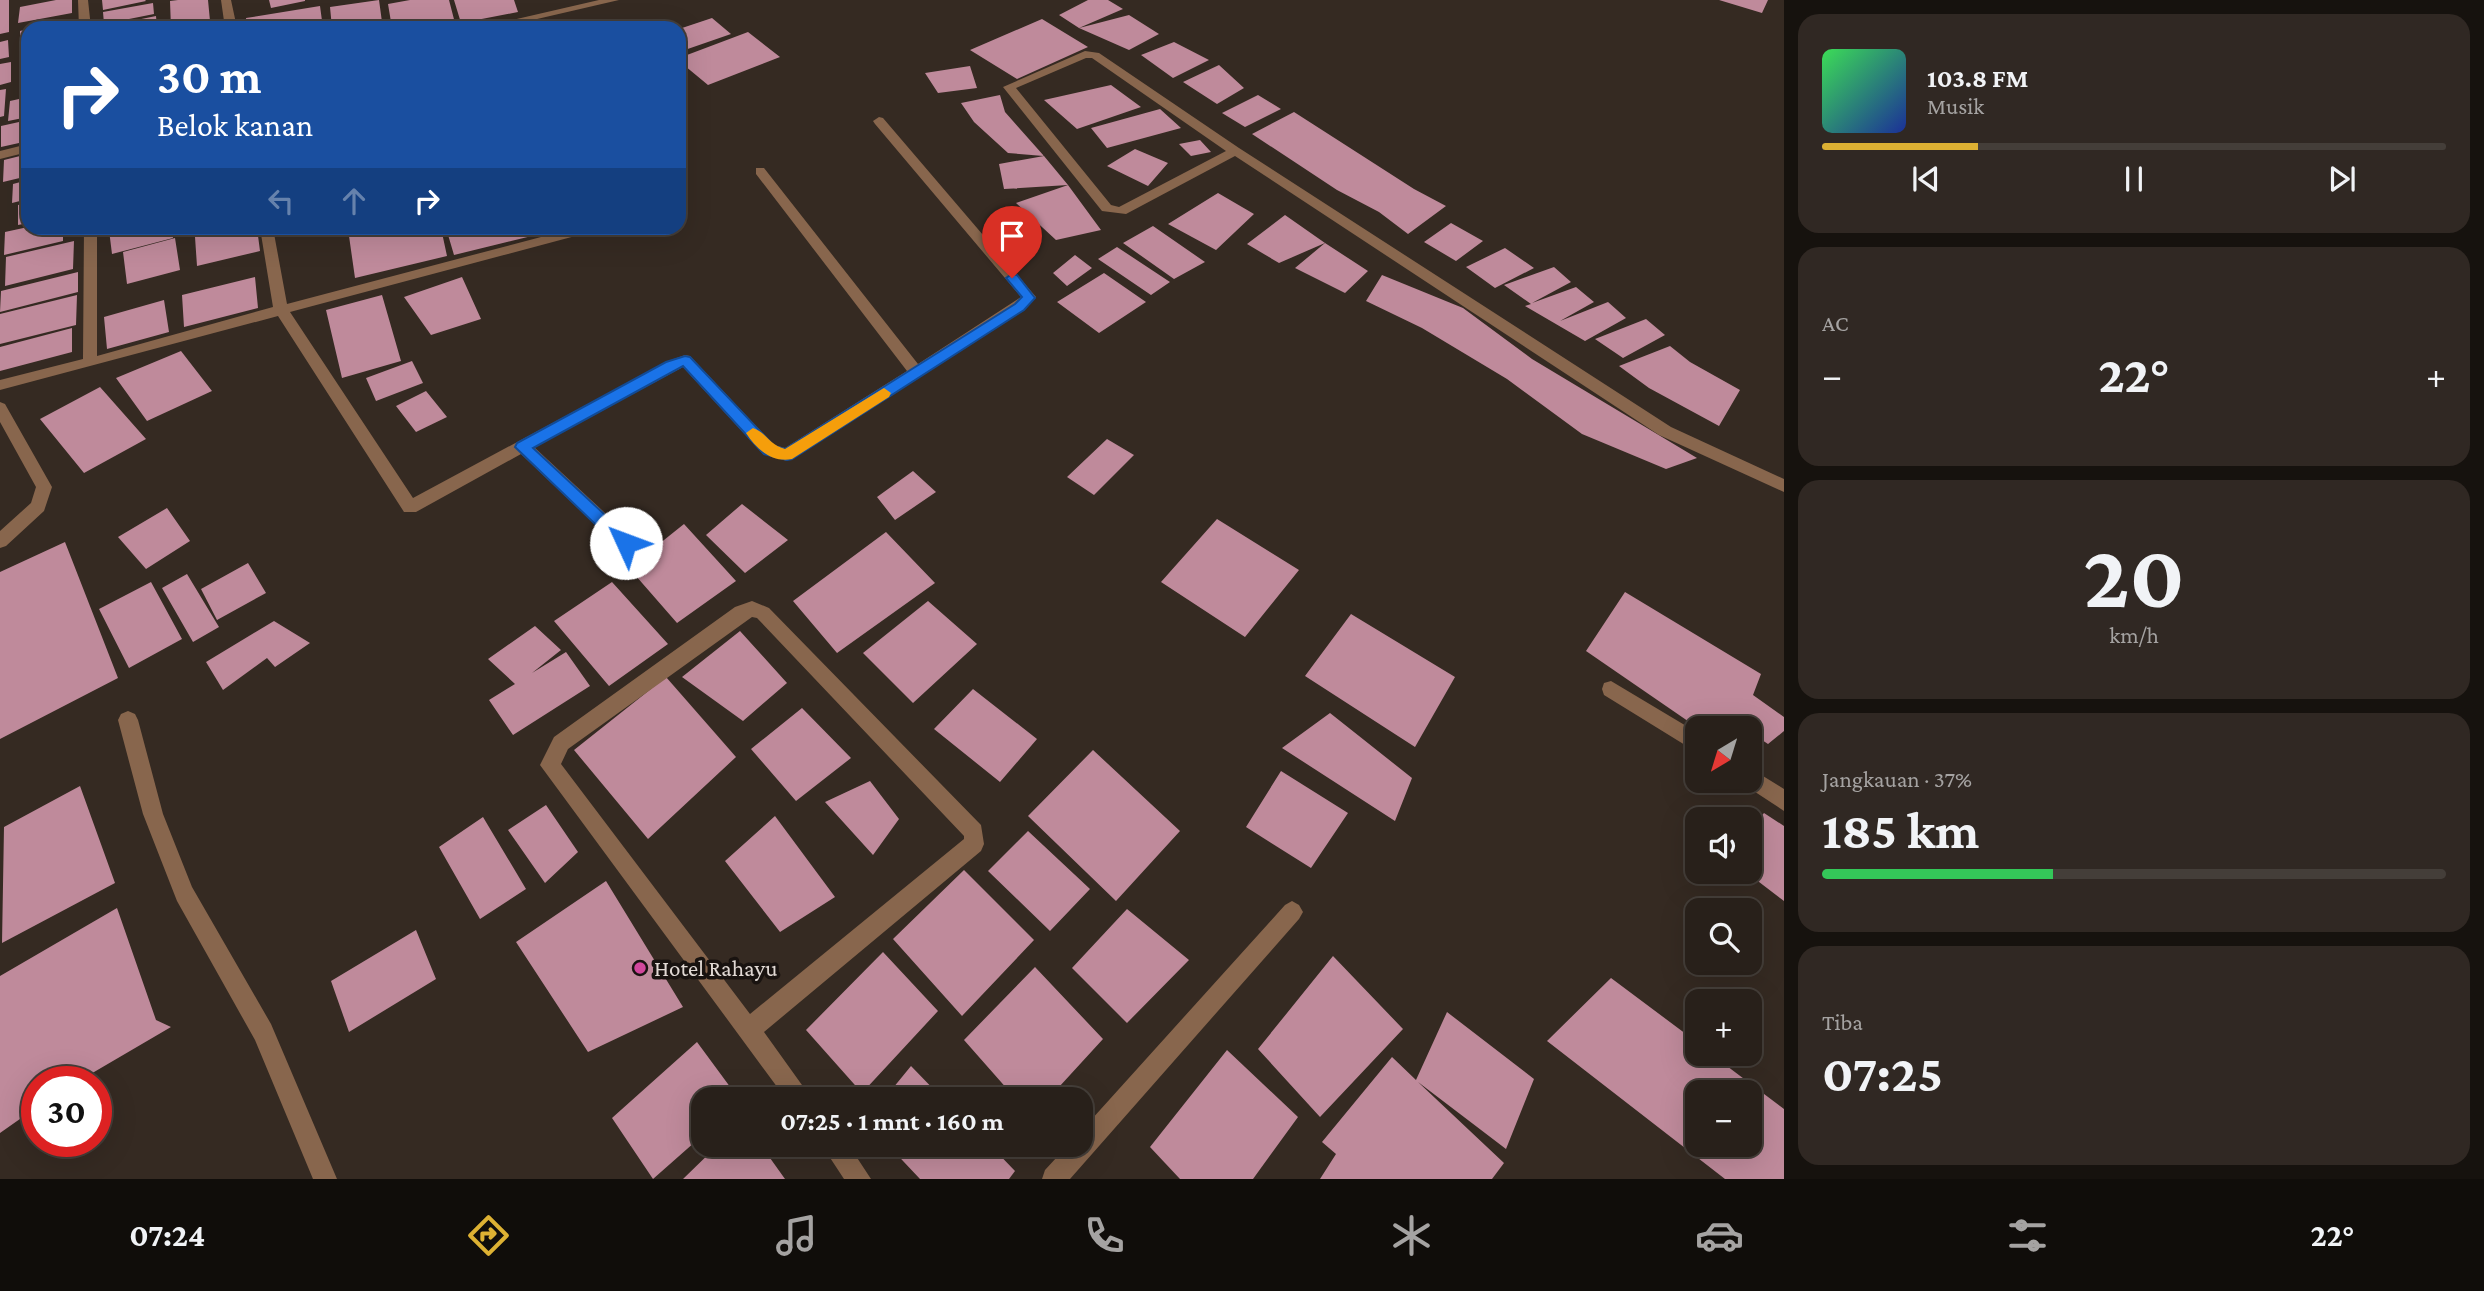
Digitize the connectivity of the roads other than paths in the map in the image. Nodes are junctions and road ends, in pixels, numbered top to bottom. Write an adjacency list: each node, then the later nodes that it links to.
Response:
1 (83, 0): 5 (street)
2 (226, 0): 6 (street)
3 (614, 0): 4 (street)
4 (545, 17): 7 (street); 8 (street)
5 (84, 21)
6 (230, 21)
7 (522, 21)
8 (548, 21)
9 (879, 121): 19 (street)
10 (21, 150): 12 (street)
11 (1235, 151): 11 (street); 23 (street)
12 (0, 155)
13 (760, 171): 19 (street)
14 (90, 235): 18 (street)
15 (267, 235): 17 (street)
16 (563, 235): 17 (street)
17 (281, 310): 18 (street); 22 (street)
18 (90, 363): 20 (street)
19 (916, 373): 22 (street)
20 (0, 385)
21 (0, 408): 24 (street)
22 (523, 447): 25 (street)
23 (1784, 486)
24 (0, 541)
25 (626, 543)
26 (1611, 689): 28 (street)
27 (128, 720): 35 (street)
28 (1685, 736)
29 (1762, 785): 30 (street)
30 (1784, 801)
31 (1292, 912): 37 (street)
32 (749, 1030): 32 (street); 33 (street)
33 (791, 1087)
34 (843, 1157): 36 (street)
35 (325, 1179)
36 (859, 1179)
37 (1054, 1179)

